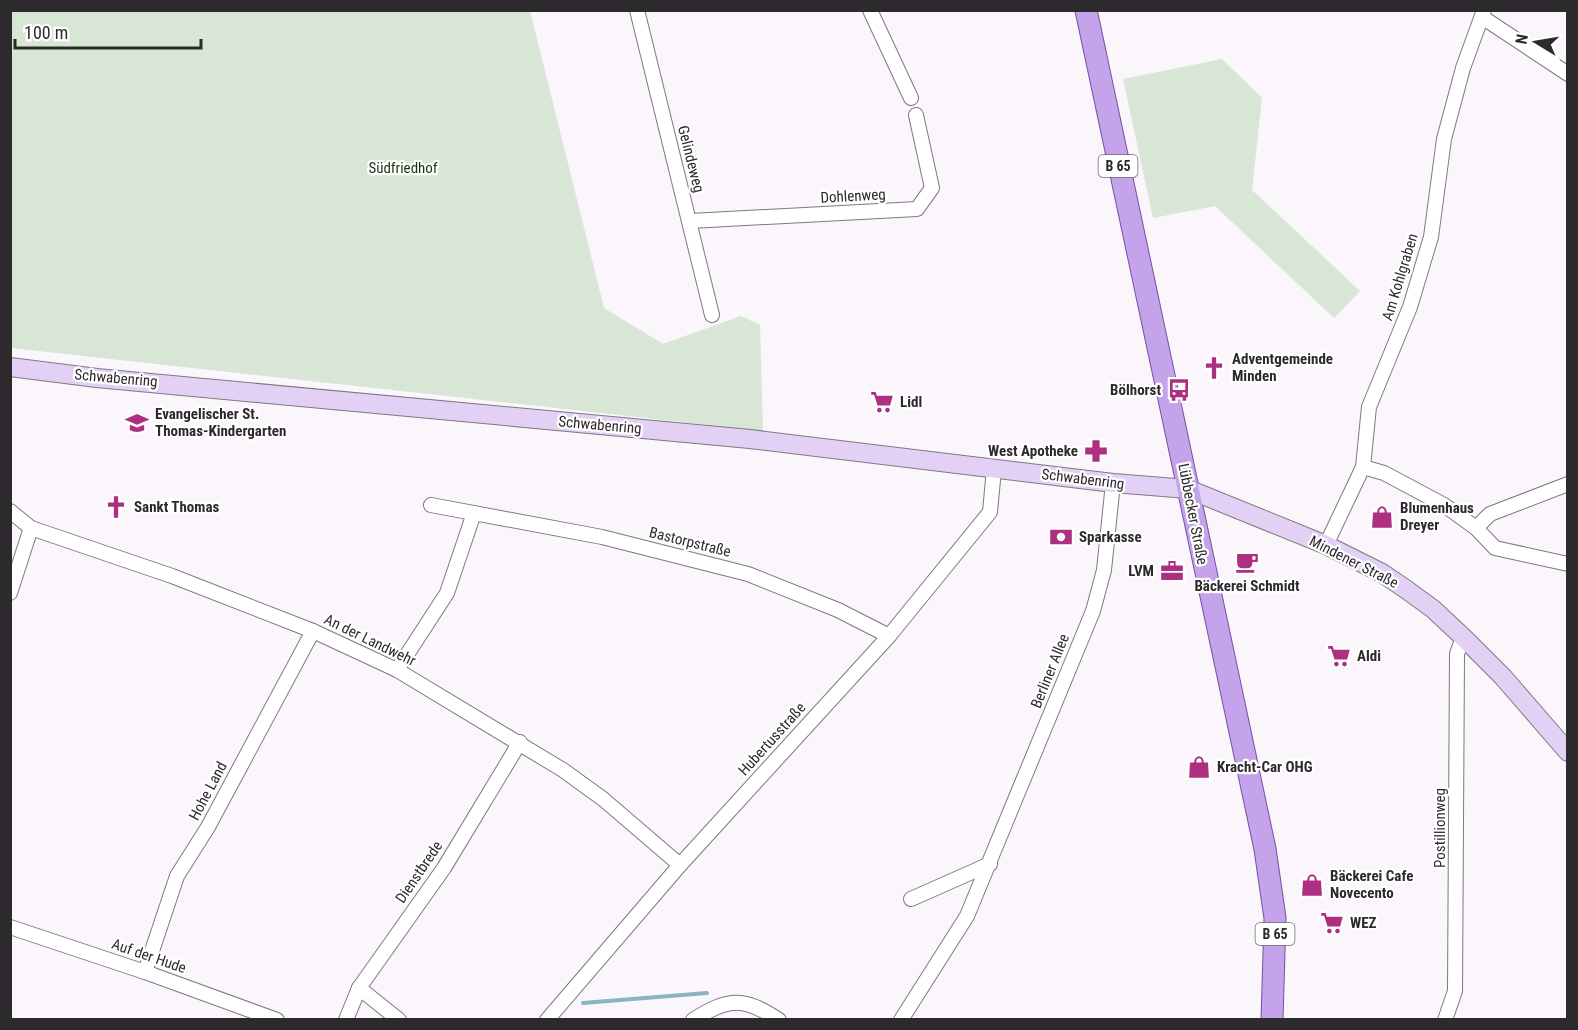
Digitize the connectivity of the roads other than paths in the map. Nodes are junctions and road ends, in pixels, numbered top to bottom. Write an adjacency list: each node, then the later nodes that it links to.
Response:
1 (637, 10): 8 (street, Gelindeweg)
2 (870, 10): 6 (street)
3 (1086, 10): 15 (main road, Lübbecker Straße / B 65)
4 (1483, 14): 5 (street); 11 (street, Am Kohlgraben)
5 (1568, 74)
6 (911, 98)
7 (916, 115): 8 (street, Dohlenweg)
8 (690, 221): 9 (street, Gelindeweg)
9 (712, 315)
10 (10, 367): 12 (street, Schwabenring)
11 (1363, 467): 20 (street); 21 (street, Am Kohlgraben)
12 (994, 469): 13 (street, Schwabenring); 25 (street, Hubertusstraße)
13 (1113, 483): 15 (street, Schwabenring); 30 (street, Berliner Allee)
14 (1568, 484): 20 (street)
15 (1188, 489): 21 (street, Mindener Straße); 43 (main road, Lübbecker Straße / B 65)
16 (431, 505): 18 (street, Bastorpstraße)
17 (10, 511): 19 (street, An der Landwehr)
18 (474, 513): 25 (street, Bastorpstraße); 27 (street)
19 (31, 528): 23 (street); 24 (street, An der Landwehr)
20 (1476, 528): 22 (street)
21 (1326, 545): 26 (street, Mindener Straße)
22 (1568, 564)
23 (10, 593)
24 (314, 631): 27 (street, An der Landwehr); 34 (street, Hohe Land)
25 (889, 636): 31 (street, Hubertusstraße)
26 (1463, 637): 29 (street, Mindener Straße); 44 (street, Postillionweg)
27 (397, 670): 28 (street, An der Landwehr)
28 (520, 742): 31 (street, An der Landwehr); 35 (street, Dienstbrede)
29 (1568, 752)
30 (990, 864): 32 (street); 42 (street, Berliner Allee)
31 (680, 865): 39 (street, Hubertusstraße)
32 (911, 899)
33 (10, 927): 34 (street, Auf der Hude)
34 (145, 972): 36 (street, Auf der Hude)
35 (359, 988): 37 (street, Dienstbrede); 38 (street)
36 (277, 1020)
37 (346, 1020)
38 (399, 1020)
39 (547, 1020)
40 (693, 1020): 41 (street)
41 (779, 1020)
42 (901, 1020)
43 (1272, 1020)
44 (1446, 1020)

